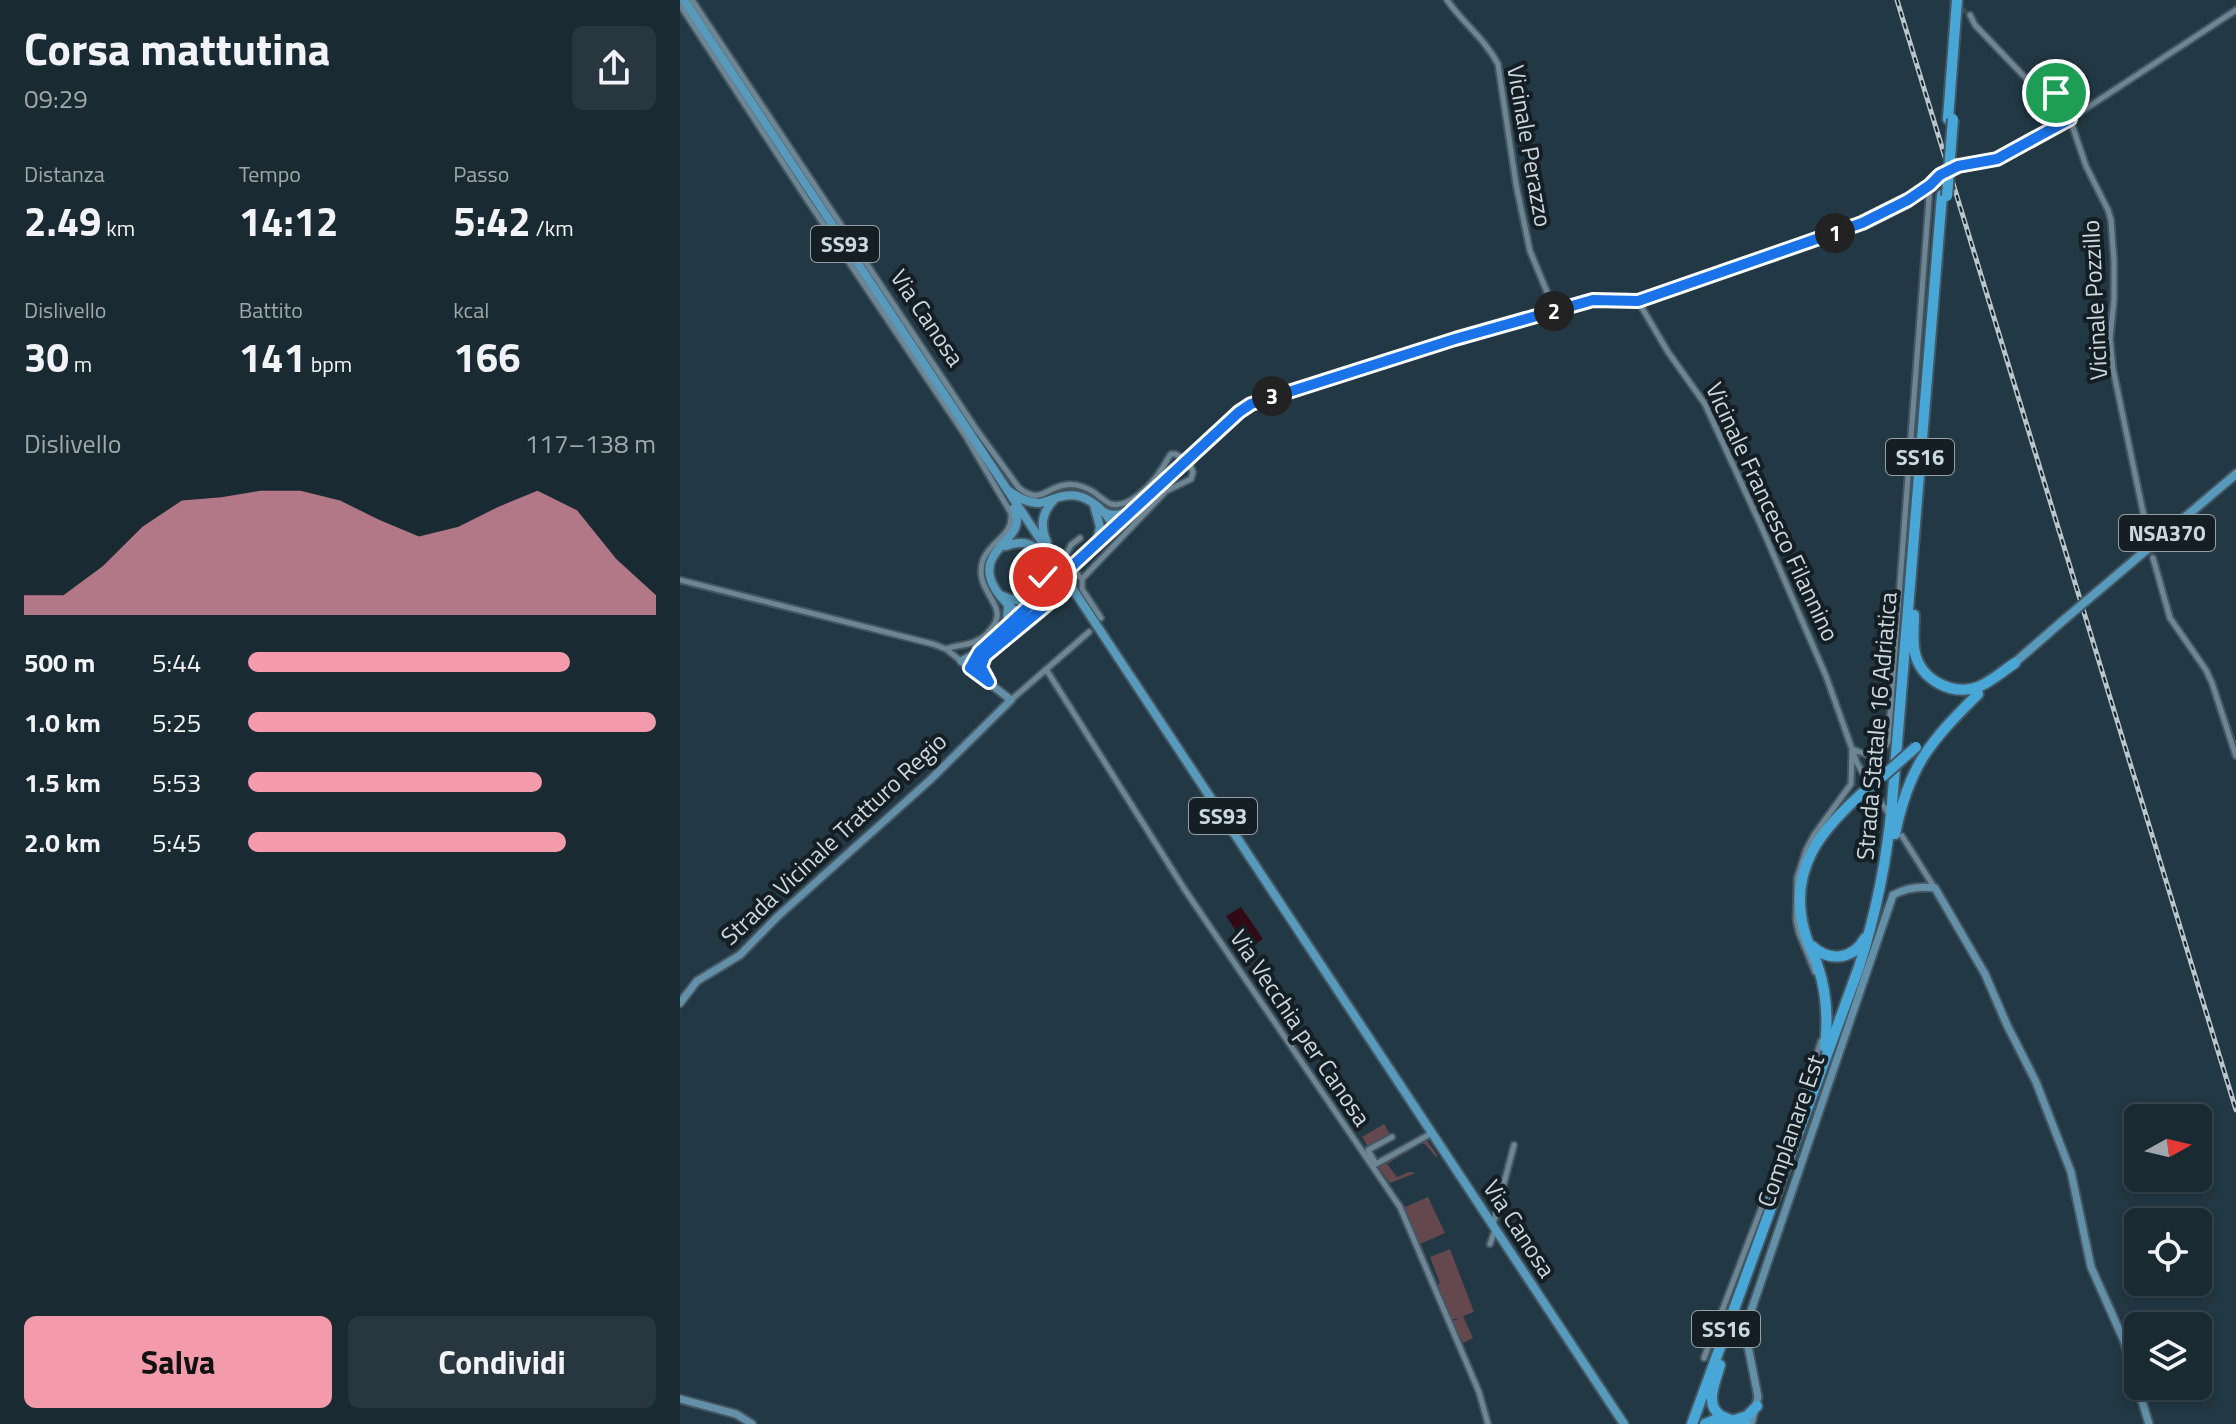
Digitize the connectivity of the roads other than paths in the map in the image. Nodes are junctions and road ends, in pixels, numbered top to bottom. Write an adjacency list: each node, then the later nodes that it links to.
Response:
1 (692, 0): 12 (street, Via Canosa)
2 (1447, 0): 11 (street, Vicinale Perazzo)
3 (1960, 0): 9 (highway, Strada Statale 16 Adriatica / SS16, bridge)
4 (682, 2): 14 (main road, SS93); 35 (street, Via Canosa)
5 (2236, 10): 7 (street)
6 (1970, 15): 7 (street)
7 (2070, 119): 8 (street); 19 (street, Vicinale Pozzillo)
8 (1930, 185): 10 (street); 44 (street)
9 (1944, 196): 28 (highway, Strada Statale 16 Adriatica / SS16); 51 (highway, Strada Statale 16 Adriatica / SS16)
10 (1638, 301): 11 (street); 44 (street, Vicinale Francesco Filannino)
11 (1555, 311): 12 (street)
12 (1188, 460): 16 (street); 26 (street)
13 (2236, 474): 38 (main road, NSA370, bridge)
14 (1005, 489): 15 (main road); 22 (main road); 24 (main road, SS93)
15 (1056, 498): 17 (main road); 24 (main road)
16 (1134, 509): 17 (main road); 18 (street)
17 (1101, 514): 18 (main road); 21 (main road)
18 (1114, 528): 21 (street)
19 (2147, 531)
20 (1080, 538): 26 (street)
21 (1096, 545): 29 (street, bridge)
22 (999, 550): 24 (main road); 30 (main road)
23 (2153, 558): 45 (street)
24 (1064, 575): 55 (main road, Via Canosa / SS93)
25 (1040, 578): 41 (street)
26 (1082, 579): 32 (street)
27 (680, 580): 35 (street)
28 (1914, 598): 38 (highway, SS16); 49 (highway, Strada Statale 16 Adriatica / SS16)
29 (1037, 599): 30 (main road); 31 (street)
30 (1010, 603): 31 (main road); 33 (main road)
31 (1021, 615): 33 (street)
32 (1101, 618)
33 (1001, 631): 36 (street)
34 (1089, 632): 40 (street)
35 (946, 649): 37 (street)
36 (979, 652): 37 (street); 39 (street)
37 (961, 661): 39 (street)
38 (2015, 663): 42 (main road, NSA370)
39 (970, 668): 41 (street)
40 (1046, 669): 43 (street); 67 (street, Via Vecchia per Canosa)
41 (989, 682): 43 (street)
42 (1978, 694): 46 (highway, SS16, bridge); 49 (highway, SS16)
43 (1011, 700): 53 (street, Strada Vicinale Tratturo Regio)
44 (1852, 749): 46 (street, Vicinale Francesco Filannino); 62 (street)
45 (2236, 756)
46 (1873, 785): 47 (street, Vicinale Francesco Filannino); 52 (highway, SS16)
47 (1888, 813)
48 (1902, 836): 50 (street)
49 (1893, 847): 59 (highway, Strada Statale 16 Adriatica / SS16)
50 (1935, 888): 64 (street, Complanare Est); 72 (street)
51 (1880, 890): 52 (highway, SS16); 54 (highway, Strada Statale 16 Adriatica / SS16)
52 (1808, 941): 54 (highway, SS16)
53 (680, 1003)
54 (1812, 1095): 59 (highway, Strada Statale 16 Adriatica / SS16)
55 (1432, 1133): 57 (street); 58 (main road, Via Canosa / SS93)
56 (1514, 1145): 58 (street)
57 (1403, 1149): 57 (street)
58 (1494, 1228): 60 (street); 68 (main road, Via Canosa / SS93)
59 (1764, 1234): 61 (highway, Strada Statale 16 Adriatica / SS16); 69 (highway, Strada Statale 16 Adriatica / SS16)
60 (1490, 1244)
61 (1727, 1344): 65 (highway, SS16); 69 (highway, Strada Statale 16 Adriatica / SS16)
62 (1704, 1358)
63 (680, 1399): 66 (street)
64 (1757, 1406): 65 (highway); 71 (street, Complanare Est)
65 (1733, 1422): 70 (highway); 71 (highway)
66 (752, 1424)
67 (1488, 1424)
68 (1624, 1424)
69 (1695, 1424)
70 (1705, 1424)
71 (1749, 1424)
72 (2149, 1424)

